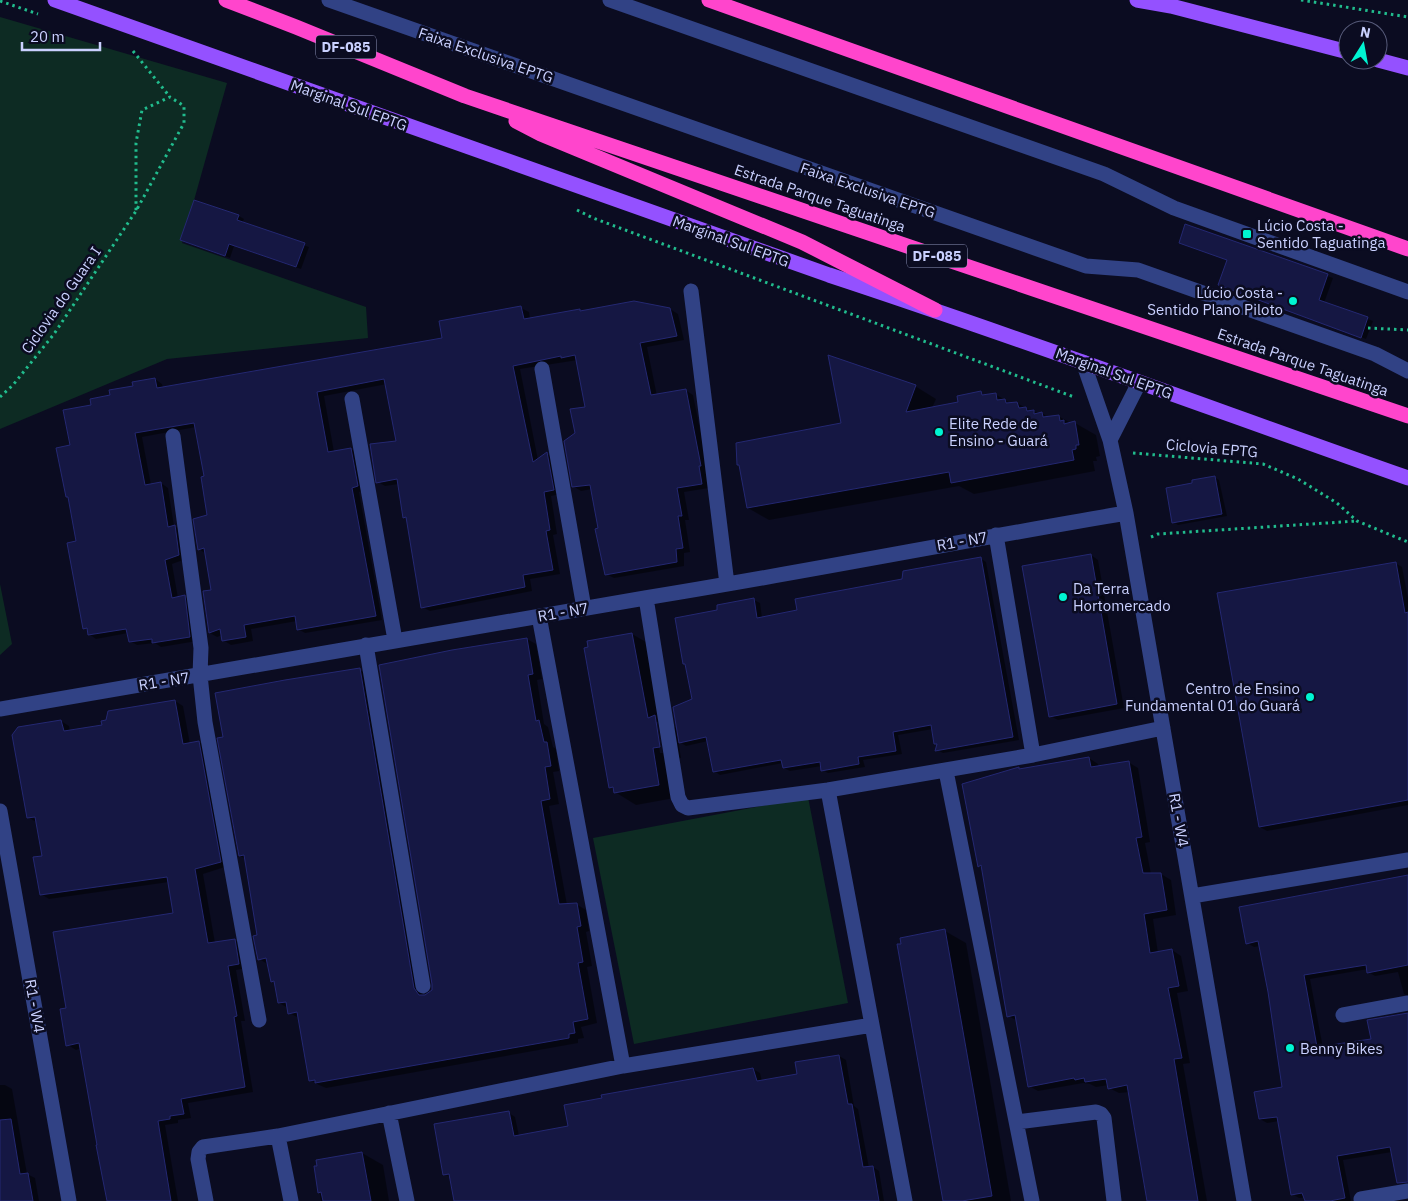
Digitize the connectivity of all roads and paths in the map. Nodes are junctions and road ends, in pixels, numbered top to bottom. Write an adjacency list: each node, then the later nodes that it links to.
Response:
1 (0, 0): 9 (path)
2 (55, 0): 22 (main road, Marginal Sul EPTG)
3 (226, 0): 15 (highway, Estrada Parque Taguatinga / DF-085)
4 (329, 0): 27 (street, Faixa Exclusiva EPTG)
5 (610, 0): 21 (street)
6 (1137, 0): 12 (main road)
7 (1301, 0): 10 (path)
8 (713, 1): 19 (highway)
9 (18, 6)
10 (1408, 17)
11 (127, 44): 16 (path)
12 (1338, 49)
13 (1388, 63): 14 (main road)
14 (1408, 68)
15 (465, 96): 22 (highway); 32 (highway, Estrada Parque Taguatinga / DF-085)
16 (170, 97): 17 (path); 17 (path, Ciclovia do Guara I)
17 (136, 211): 29 (path, Ciclovia do Guara I)
18 (592, 218): 31 (path)
19 (1408, 249)
20 (691, 291): 41 (street)
21 (1408, 292)
22 (935, 310): 25 (main road, Marginal Sul EPTG)
23 (1364, 328): 24 (path)
24 (1408, 330)
25 (1083, 362): 28 (main road, Marginal Sul EPTG); 31 (street, R1 - W4)
26 (542, 369): 43 (street)
27 (1408, 371)
28 (1139, 383): 34 (street); 35 (main road, Marginal Sul EPTG)
29 (0, 397)
30 (352, 399): 45 (street)
31 (1098, 406): 34 (street, R1 - W4)
32 (1408, 416)
33 (173, 436): 47 (street)
34 (1111, 447): 36 (street, R1 - W4); 37 (path, Ciclovia EPTG)
35 (1408, 478)
36 (1126, 513): 38 (street, R1 - N7); 40 (street, R1 - W4)
37 (1357, 521): 39 (path, Ciclovia EPTG); 40 (path)
38 (996, 535): 41 (street, R1 - N7); 50 (street)
39 (1408, 542)
40 (1132, 544): 49 (street, R1 - W4)
41 (727, 584): 42 (street, R1 - N7)
42 (646, 598): 43 (street, R1 - N7); 52 (street)
43 (584, 608): 44 (street, R1 - N7)
44 (540, 616): 45 (street, R1 - N7); 61 (street)
45 (395, 640): 46 (street, R1 - N7)
46 (366, 645): 47 (street, R1 - N7); 56 (street)
47 (200, 675): 48 (street, R1 - N7); 59 (street)
48 (0, 709)
49 (1163, 728): 50 (street); 55 (street, R1 - W4)
50 (1033, 755): 51 (street)
51 (946, 771): 52 (street); 63 (street)
52 (828, 790): 60 (street)
53 (0, 811): 67 (street, R1 - W4)
54 (1408, 860): 55 (street)
55 (1192, 896): 74 (street, R1 - W4)
56 (423, 986)
57 (1408, 1003): 58 (street)
58 (1343, 1015)
59 (259, 1020)
60 (872, 1026): 61 (street); 71 (street)
61 (623, 1066): 62 (street)
62 (390, 1113): 64 (street); 70 (street)
63 (1017, 1122): 72 (street); 73 (street)
64 (278, 1136): 68 (street); 69 (street)
65 (1408, 1191): 66 (street)
66 (1361, 1199)
67 (69, 1201)
68 (206, 1201)
69 (291, 1201)
70 (407, 1201)
71 (905, 1201)
72 (1032, 1201)
73 (1114, 1201)
74 (1244, 1201)

